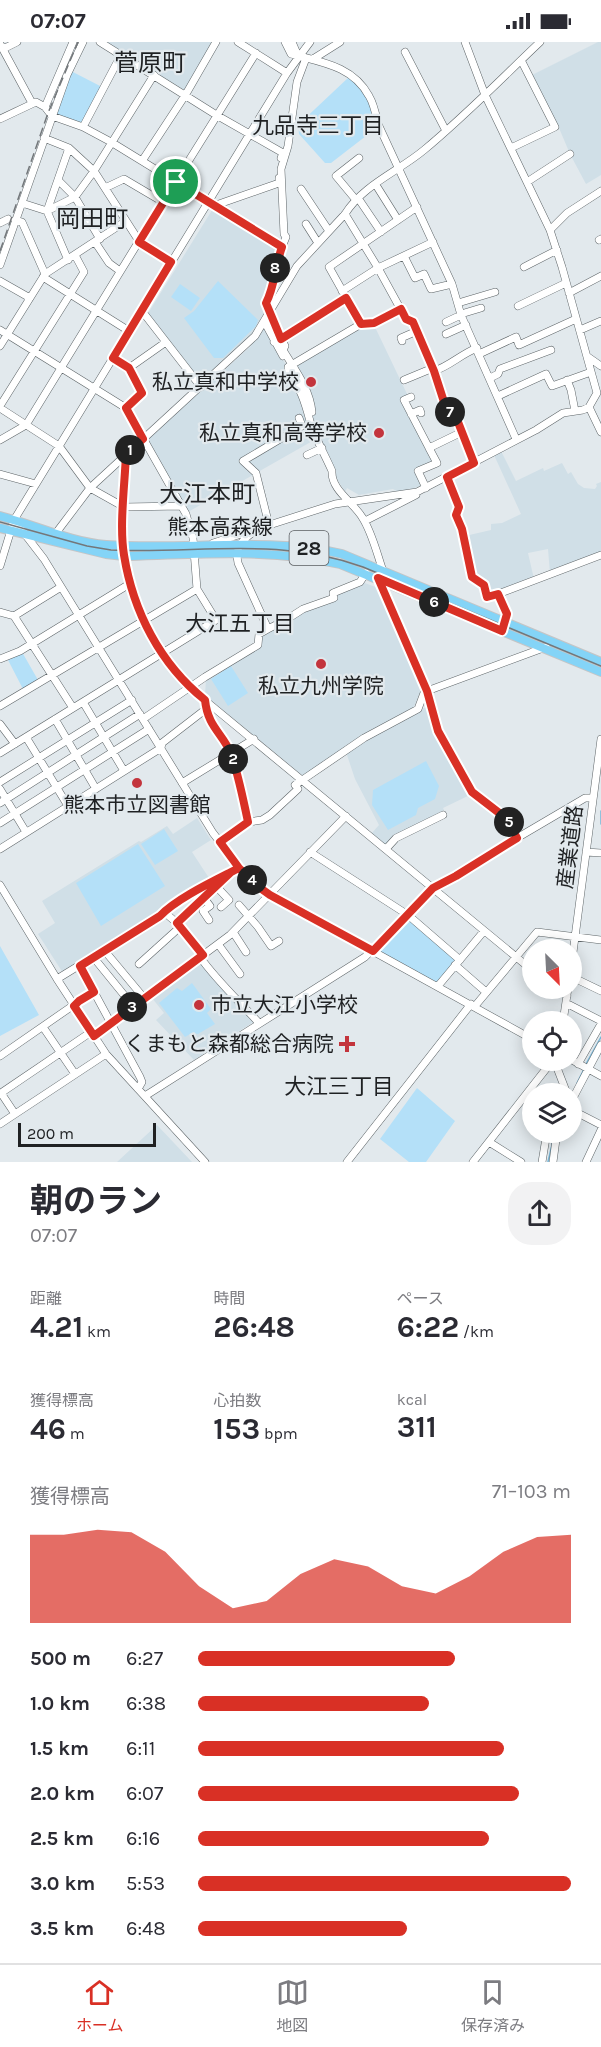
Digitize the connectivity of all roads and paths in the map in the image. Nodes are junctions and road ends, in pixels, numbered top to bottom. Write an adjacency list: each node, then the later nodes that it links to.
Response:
1 (17, 42): 13 (street)
2 (73, 42): 24 (street)
3 (83, 42): 26 (street)
4 (100, 42): 16 (street)
5 (216, 42): 21 (street)
6 (238, 42): 15 (street)
7 (285, 42): 17 (street)
8 (292, 42): 17 (street)
9 (310, 42): 17 (street)
10 (340, 42): 17 (street)
11 (465, 42): 22 (street)
12 (540, 42): 18 (street)
13 (1, 47): 23 (street)
14 (405, 52): 29 (street)
15 (256, 53): 19 (street); 27 (street)
16 (121, 55): 20 (street); 28 (street)
17 (306, 58): 19 (street); 38 (street); 69 (street)
18 (521, 60): 22 (street); 34 (street)
19 (287, 73): 30 (street)
20 (154, 75): 21 (street); 32 (street)
21 (186, 94): 27 (street); 37 (street)
22 (485, 95): 29 (street); 34 (street)
23 (32, 103): 24 (street); 25 (street)
24 (45, 107): 26 (street)
25 (1, 116)
26 (52, 116): 28 (street); 31 (street)
27 (218, 116): 30 (street); 41 (street)
28 (83, 127): 32 (street)
29 (446, 131): 38 (street)
30 (250, 134): 51 (street); 51 (street)
31 (44, 138): 33 (street); 50 (street)
32 (111, 142): 37 (street); 39 (street)
33 (69, 148): 39 (street); 40 (street)
34 (511, 148): 42 (street)
35 (570, 153): 42 (street)
36 (360, 158): 48 (street)
37 (142, 161): 41 (street)
38 (400, 168): 43 (street); 53 (street)
39 (94, 171): 44 (street); 47 (street)
40 (58, 180): 47 (street); 54 (street)
41 (176, 182): 49 (street); 51 (street)
42 (527, 182): 62 (street)
43 (376, 185): 48 (street); 57 (street)
44 (105, 188): 49 (street); 58 (street)
45 (302, 189): 61 (street)
46 (599, 193): 52 (street); 62 (street)
47 (75, 197): 54 (street); 64 (street)
48 (357, 199): 55 (street); 63 (street)
49 (163, 202): 65 (street)
50 (22, 203): 54 (street); 56 (street)
51 (212, 203): 69 (street); 73 (street)
52 (601, 203)
53 (417, 207): 57 (street); 66 (street)
54 (47, 211): 72 (street)
55 (345, 214): 61 (street); 68 (street)
56 (11, 220): 59 (street); 74 (street); 78 (street)
57 (398, 220): 63 (street)
58 (126, 221): 64 (street); 65 (street)
59 (0, 223)
60 (306, 224): 67 (street)
61 (329, 231): 67 (street)
62 (550, 231): 70 (street)
63 (381, 232): 68 (street)
64 (98, 241): 72 (street); 77 (street)
65 (139, 242): 73 (street); 77 (street)
66 (433, 242): 71 (street); 82 (street)
67 (318, 243): 95 (street)
68 (363, 245): 76 (street); 83 (street)
69 (282, 247): 95 (street)
70 (556, 249): 75 (street); 81 (street)
71 (404, 256): 76 (street); 82 (street)
72 (71, 257): 78 (street); 85 (street)
73 (171, 262): 94 (street)
74 (0, 265)
75 (524, 267)
76 (378, 268): 83 (street); 92 (street)
77 (120, 271): 93 (street)
78 (44, 275): 85 (street); 87 (street)
79 (601, 276): 86 (street)
80 (0, 280): 87 (street)
81 (566, 283): 86 (street); 90 (street)
82 (452, 284): 89 (street)
83 (342, 291): 88 (street)
84 (495, 292): 89 (street)
85 (70, 293): 93 (street); 114 (street)
86 (569, 293): 97 (street)
87 (30, 298): 107 (street)
88 (346, 298): 101 (street); 110 (street)
89 (458, 303): 96 (street)
90 (518, 306)
91 (481, 308): 96 (street)
92 (401, 309): 101 (street); 106 (street)
93 (96, 310): 105 (street); 120 (street)
94 (142, 311): 105 (street); 111 (street)
95 (269, 314): 98 (street); 110 (street)
96 (461, 314): 100 (street); 102 (street)
97 (576, 319): 104 (street); 115 (street)
98 (264, 321): 110 (street); 128 (street)
99 (601, 321): 104 (street)
100 (446, 322)
101 (361, 324): 119 (street)
102 (466, 325): 108 (street); 115 (street)
103 (0, 330): 107 (street)
104 (580, 330): 116 (street)
105 (129, 331): 117 (street)
106 (417, 331): 109 (street); 122 (street)
107 (7, 334): 112 (street); 114 (street)
108 (446, 334)
109 (401, 338)
110 (278, 341): 119 (street)
111 (165, 342): 121 (street); 128 (street)
112 (0, 346)
113 (551, 350): 124 (street)
114 (34, 351): 120 (street); 132 (street)
115 (478, 351): 122 (street); 124 (street)
116 (588, 357): 118 (street); 123 (street)
117 (113, 358): 121 (street); 127 (street)
118 (601, 365)
119 (290, 366): 146 (street); 157 (street)
120 (61, 368): 127 (street); 139 (street)
121 (129, 368): 134 (street)
122 (434, 369): 125 (street); 140 (street)
123 (591, 372): 126 (street); 130 (street)
124 (490, 378): 129 (street)
125 (404, 380)
126 (567, 380): 129 (street); 135 (street)
127 (94, 387): 134 (street); 145 (street)
128 (201, 387): 142 (street)
129 (498, 396): 143 (street)
130 (598, 396): 133 (street)
131 (411, 397): 137 (street)
132 (0, 407): 139 (street)
133 (589, 407): 135 (street); 141 (street)
134 (126, 408): 142 (street)
135 (574, 411): 143 (street)
136 (421, 413): 137 (street)
137 (411, 414): 147 (street)
138 (299, 418): 163 (street)
139 (26, 425): 144 (street); 145 (street)
140 (462, 432): 147 (street); 150 (street)
141 (601, 432)
142 (143, 439): 148 (street); 158 (street)
143 (516, 439): 150 (street)
144 (0, 440)
145 (59, 446): 153 (street); 154 (street)
146 (322, 448): 149 (street); 157 (street)
147 (429, 448): 155 (street)
148 (126, 453): 154 (street); 159 (street)
149 (307, 455)
150 (474, 463): 152 (street)
151 (0, 474): 153 (street)
152 (447, 477): 155 (street); 184 (street)
153 (36, 484): 161 (street)
154 (90, 488): 159 (street); 168 (street)
155 (426, 488): 156 (street)
156 (417, 492): 157 (street); 162 (street)
157 (349, 501): 162 (street); 163 (street)
158 (182, 506): 159 (street); 173 (street)
159 (123, 507): 172 (street)
160 (0, 516): 161 (main road, 熊本高森線 / 28)
161 (14, 520): 165 (street); 167 (street); 168 (main road, 熊本高森線 / 28)
162 (365, 521): 180 (street)
163 (269, 525): 166 (street)
164 (0, 528): 165 (main road, 熊本高森線 / 28)
165 (10, 530): 167 (main road, 熊本高森線 / 28); 178 (street)
166 (256, 530): 169 (street); 170 (street); 171 (street)
167 (26, 535): 168 (main road, 熊本高森線 / 28); 174 (street)
168 (54, 539): 172 (main road, 熊本高森線 / 28); 174 (street); 177 (main road, 熊本高森線 / 28)
169 (256, 543): 170 (main road, 熊本高森線 / 28); 180 (main road, 熊本高森線 / 28)
170 (239, 544): 171 (main road, 熊本高森線 / 28); 175 (street)
171 (208, 545): 173 (main road, 熊本高森線 / 28)
172 (123, 546): 173 (main road, 熊本高森線 / 28); 177 (street)
173 (194, 550): 175 (main road, 熊本高森線 / 28); 177 (main road, 熊本高森線 / 28); 183 (street)
174 (40, 552): 182 (street)
175 (236, 554): 179 (main road, 熊本高森線 / 28); 190 (street)
176 (601, 555): 184 (street)
177 (124, 556): 181 (street)
178 (0, 566)
179 (366, 573): 180 (main road, 熊本高森線 / 28); 190 (street)
180 (381, 575): 189 (main road, 熊本高森線 / 28); 191 (main road, 熊本高森線 / 28); 203 (street)
181 (132, 583): 187 (street); 188 (street)
182 (61, 587): 186 (street); 187 (street)
183 (197, 589): 188 (street); 196 (street)
184 (498, 594): 189 (street)
185 (0, 612): 186 (street)
186 (14, 616): 192 (street)
187 (78, 616): 192 (street); 194 (street)
188 (143, 621): 194 (street); 196 (street)
189 (504, 621): 191 (street); 193 (main road, 熊本高森線 / 28)
190 (268, 629): 202 (street)
191 (502, 631): 195 (main road, 熊本高森線 / 28)
192 (31, 644): 197 (street); 200 (street)
193 (557, 644): 195 (street); 198 (main road, 熊本高森線 / 28)
194 (98, 648): 200 (street); 201 (street)
195 (543, 648): 199 (main road, 熊本高森線 / 28); 203 (street)
196 (162, 653): 201 (street); 202 (street)
197 (0, 659)
198 (601, 662)
199 (601, 672)
200 (51, 675): 207 (street); 208 (street)
201 (118, 680): 204 (street); 206 (street)
202 (190, 688): 205 (street); 210 (street)
203 (427, 691): 230 (street); 245 (street)
204 (132, 700): 210 (street); 212 (street)
205 (205, 700): 209 (street); 217 (street)
206 (83, 702): 208 (street); 212 (street)
207 (0, 706)
208 (73, 708): 211 (street)
209 (206, 709): 221 (street); 224 (street)
210 (141, 717): 214 (street); 216 (street)
211 (55, 719): 215 (street); 219 (street)
212 (96, 722): 216 (street); 219 (street)
213 (0, 724): 220 (street)
214 (149, 729): 221 (street); 222 (street)
215 (26, 737): 220 (street); 226 (street)
216 (104, 737): 222 (street); 225 (street)
217 (254, 739): 224 (street); 230 (street)
218 (601, 739): 236 (street, 産業道路)
219 (67, 740): 225 (street); 226 (street)
220 (15, 744): 223 (street)
221 (161, 748): 228 (street); 232 (street)
222 (113, 752): 227 (street); 228 (street)
223 (0, 753)
224 (231, 753): 232 (street); 242 (street)
225 (76, 755): 227 (street); 229 (street)
226 (39, 758): 229 (street); 231 (street)
227 (84, 769): 233 (street); 235 (street)
228 (124, 771): 235 (street)
229 (48, 772): 233 (street); 237 (street)
230 (302, 780): 241 (street); 242 (street)
231 (0, 782)
232 (182, 783): 246 (street)
233 (57, 787): 238 (street); 239 (street)
234 (0, 789): 237 (street)
235 (96, 789): 238 (street)
236 (592, 798): 245 (street); 250 (street, 産業道路)
237 (3, 801): 239 (street)
238 (68, 806): 244 (street)
239 (15, 813): 243 (street); 244 (street)
240 (443, 814): 248 (street)
241 (346, 816): 248 (street); 249 (street)
242 (248, 822): 246 (street)
243 (0, 823)
244 (26, 832): 247 (street)
245 (517, 838): 256 (street)
246 (220, 842): 252 (street)
247 (0, 849)
248 (386, 849): 256 (street)
249 (310, 852): 257 (street); 262 (street)
250 (586, 852): 251 (street); 268 (street, 産業道路)
251 (601, 853)
252 (239, 868): 253 (street); 257 (street)
253 (231, 872): 255 (street); 261 (street)
254 (0, 885): 284 (street)
255 (216, 886): 258 (street); 260 (street)
256 (433, 888): 262 (street); 266 (street)
257 (270, 895): 263 (street); 274 (street)
258 (204, 898): 264 (street); 265 (street)
259 (239, 905): 263 (street)
260 (221, 908)
261 (164, 912): 265 (street); 273 (street)
262 (408, 915): 274 (street); 280 (street)
263 (249, 916): 267 (street); 271 (street)
264 (209, 920)
265 (178, 925): 276 (street); 281 (street)
266 (484, 931): 277 (street); 280 (street)
267 (233, 932): 272 (street); 275 (street)
268 (574, 936): 269 (street, 産業道路); 270 (street); 277 (street)
269 (574, 939)
270 (601, 940)
271 (279, 941)
272 (218, 944): 276 (street); 283 (street)
273 (104, 950): 278 (street); 290 (street)
274 (373, 951): 286 (street); 297 (street)
275 (246, 952)
276 (202, 956): 290 (street); 297 (street)
277 (516, 956): 279 (street); 289 (street)
278 (94, 958): 282 (street); 294 (street)
279 (522, 961)
280 (458, 963): 286 (street); 289 (street)
281 (139, 964)
282 (80, 966): 284 (street); 288 (street)
283 (240, 974)
284 (57, 979): 293 (street)
285 (582, 982): 287 (street)
286 (438, 986): 292 (street)
287 (601, 991)
288 (94, 992): 293 (street); 296 (street)
289 (486, 992): 292 (street)
290 (144, 998): 294 (street)
291 (571, 999): 295 (street)
292 (473, 1005): 299 (street); 324 (street)
293 (74, 1006): 298 (street); 300 (street)
294 (133, 1006): 296 (street)
295 (601, 1022): 302 (street)
296 (111, 1023): 300 (street); 312 (street)
297 (259, 1023): 314 (street)
298 (43, 1027): 303 (street); 305 (street)
299 (522, 1033)
300 (92, 1034): 303 (street); 304 (street)
301 (600, 1048): 307 (street)
302 (582, 1051)
303 (60, 1052): 309 (street); 313 (street)
304 (106, 1054): 309 (street); 312 (street)
305 (0, 1056)
306 (582, 1066): 307 (street)
307 (588, 1069): 310 (street); 311 (street)
308 (545, 1071): 320 (street)
309 (75, 1074): 315 (street)
310 (601, 1076)
311 (581, 1083)
312 (138, 1089): 314 (street)
313 (1, 1093): 315 (street)
314 (145, 1096): 323 (street)
315 (15, 1114): 317 (street)
316 (582, 1115): 318 (street)
317 (0, 1124)
318 (601, 1125)
319 (601, 1130): 329 (street)
320 (489, 1142): 325 (street); 326 (street)
321 (545, 1143): 327 (street)
322 (556, 1143): 328 (street)
323 (205, 1162)
324 (347, 1162)
325 (473, 1162)
326 (521, 1162)
327 (542, 1162)
328 (553, 1162)
329 (586, 1162)

